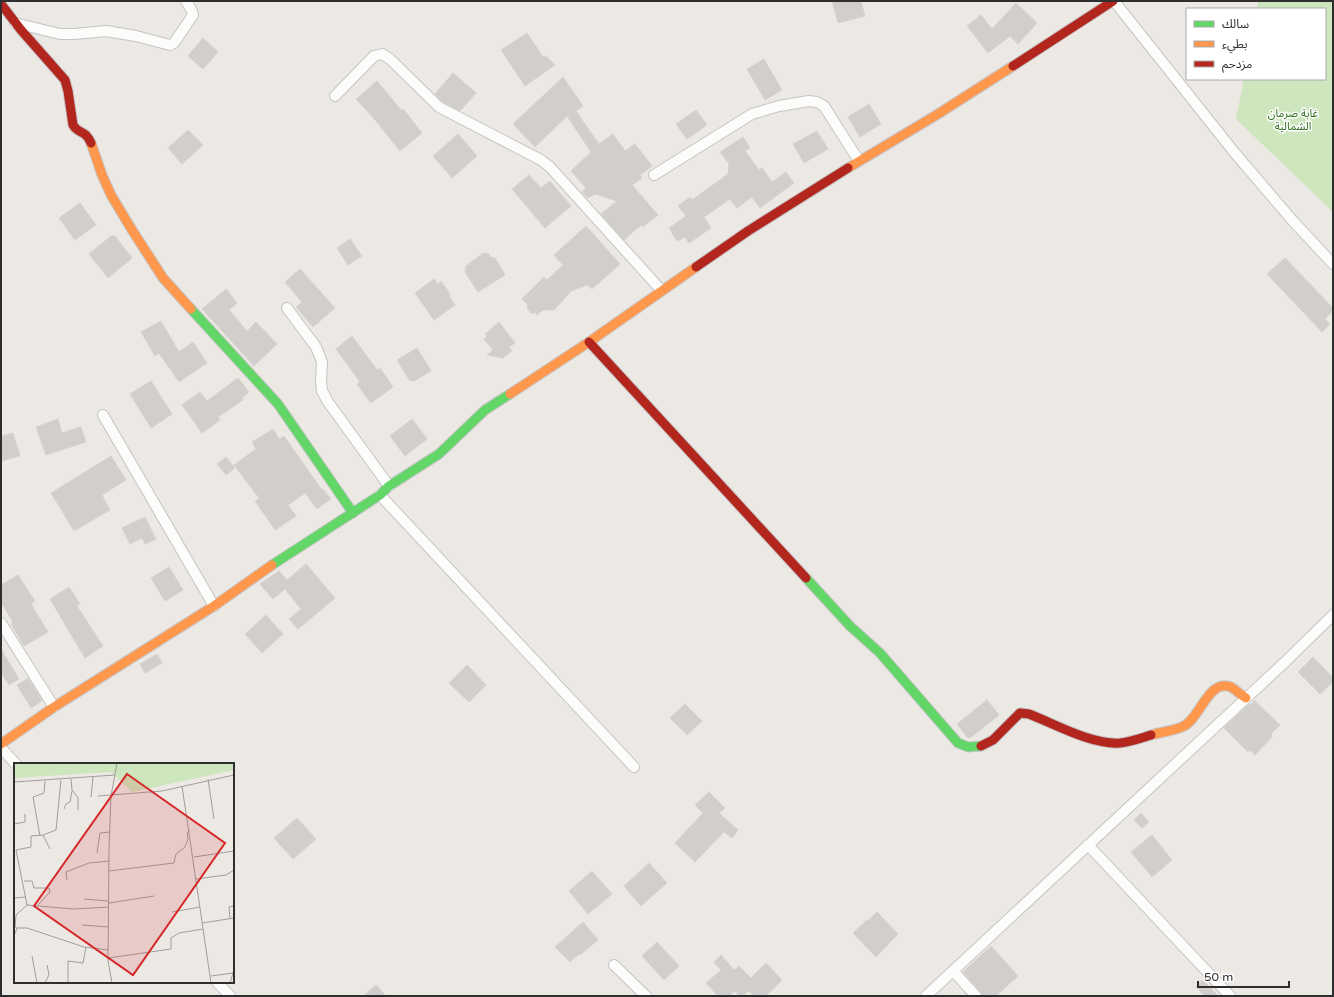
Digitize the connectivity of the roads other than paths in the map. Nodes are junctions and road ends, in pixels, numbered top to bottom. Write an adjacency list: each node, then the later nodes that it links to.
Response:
1 (186, 1): 4 (street)
2 (1114, 1): 6 (street); 8 (street)
3 (1, 4): 4 (street)
4 (15, 23): 15 (street)
5 (335, 96): 9 (street)
6 (860, 161): 7 (street); 9 (street)
7 (654, 175)
8 (1333, 264)
9 (661, 290): 11 (street)
10 (286, 308): 13 (street)
11 (589, 342): 13 (street); 19 (street)
12 (103, 416): 16 (street)
13 (389, 486): 14 (street)
14 (380, 495): 15 (street); 24 (street)
15 (354, 513): 16 (street)
16 (214, 606): 20 (street)
17 (1333, 615): 19 (street)
18 (1, 623): 20 (street)
19 (1246, 698): 25 (street)
20 (54, 707): 21 (street)
21 (1, 744)
22 (1, 748): 23 (street)
23 (15, 763)
24 (634, 767)
25 (1088, 845): 27 (street); 33 (street)
26 (614, 965): 30 (street)
27 (953, 971): 31 (street); 32 (street)
28 (218, 983): 29 (street)
29 (230, 996)
30 (646, 996)
31 (926, 996)
32 (976, 996)
33 (1230, 996)

